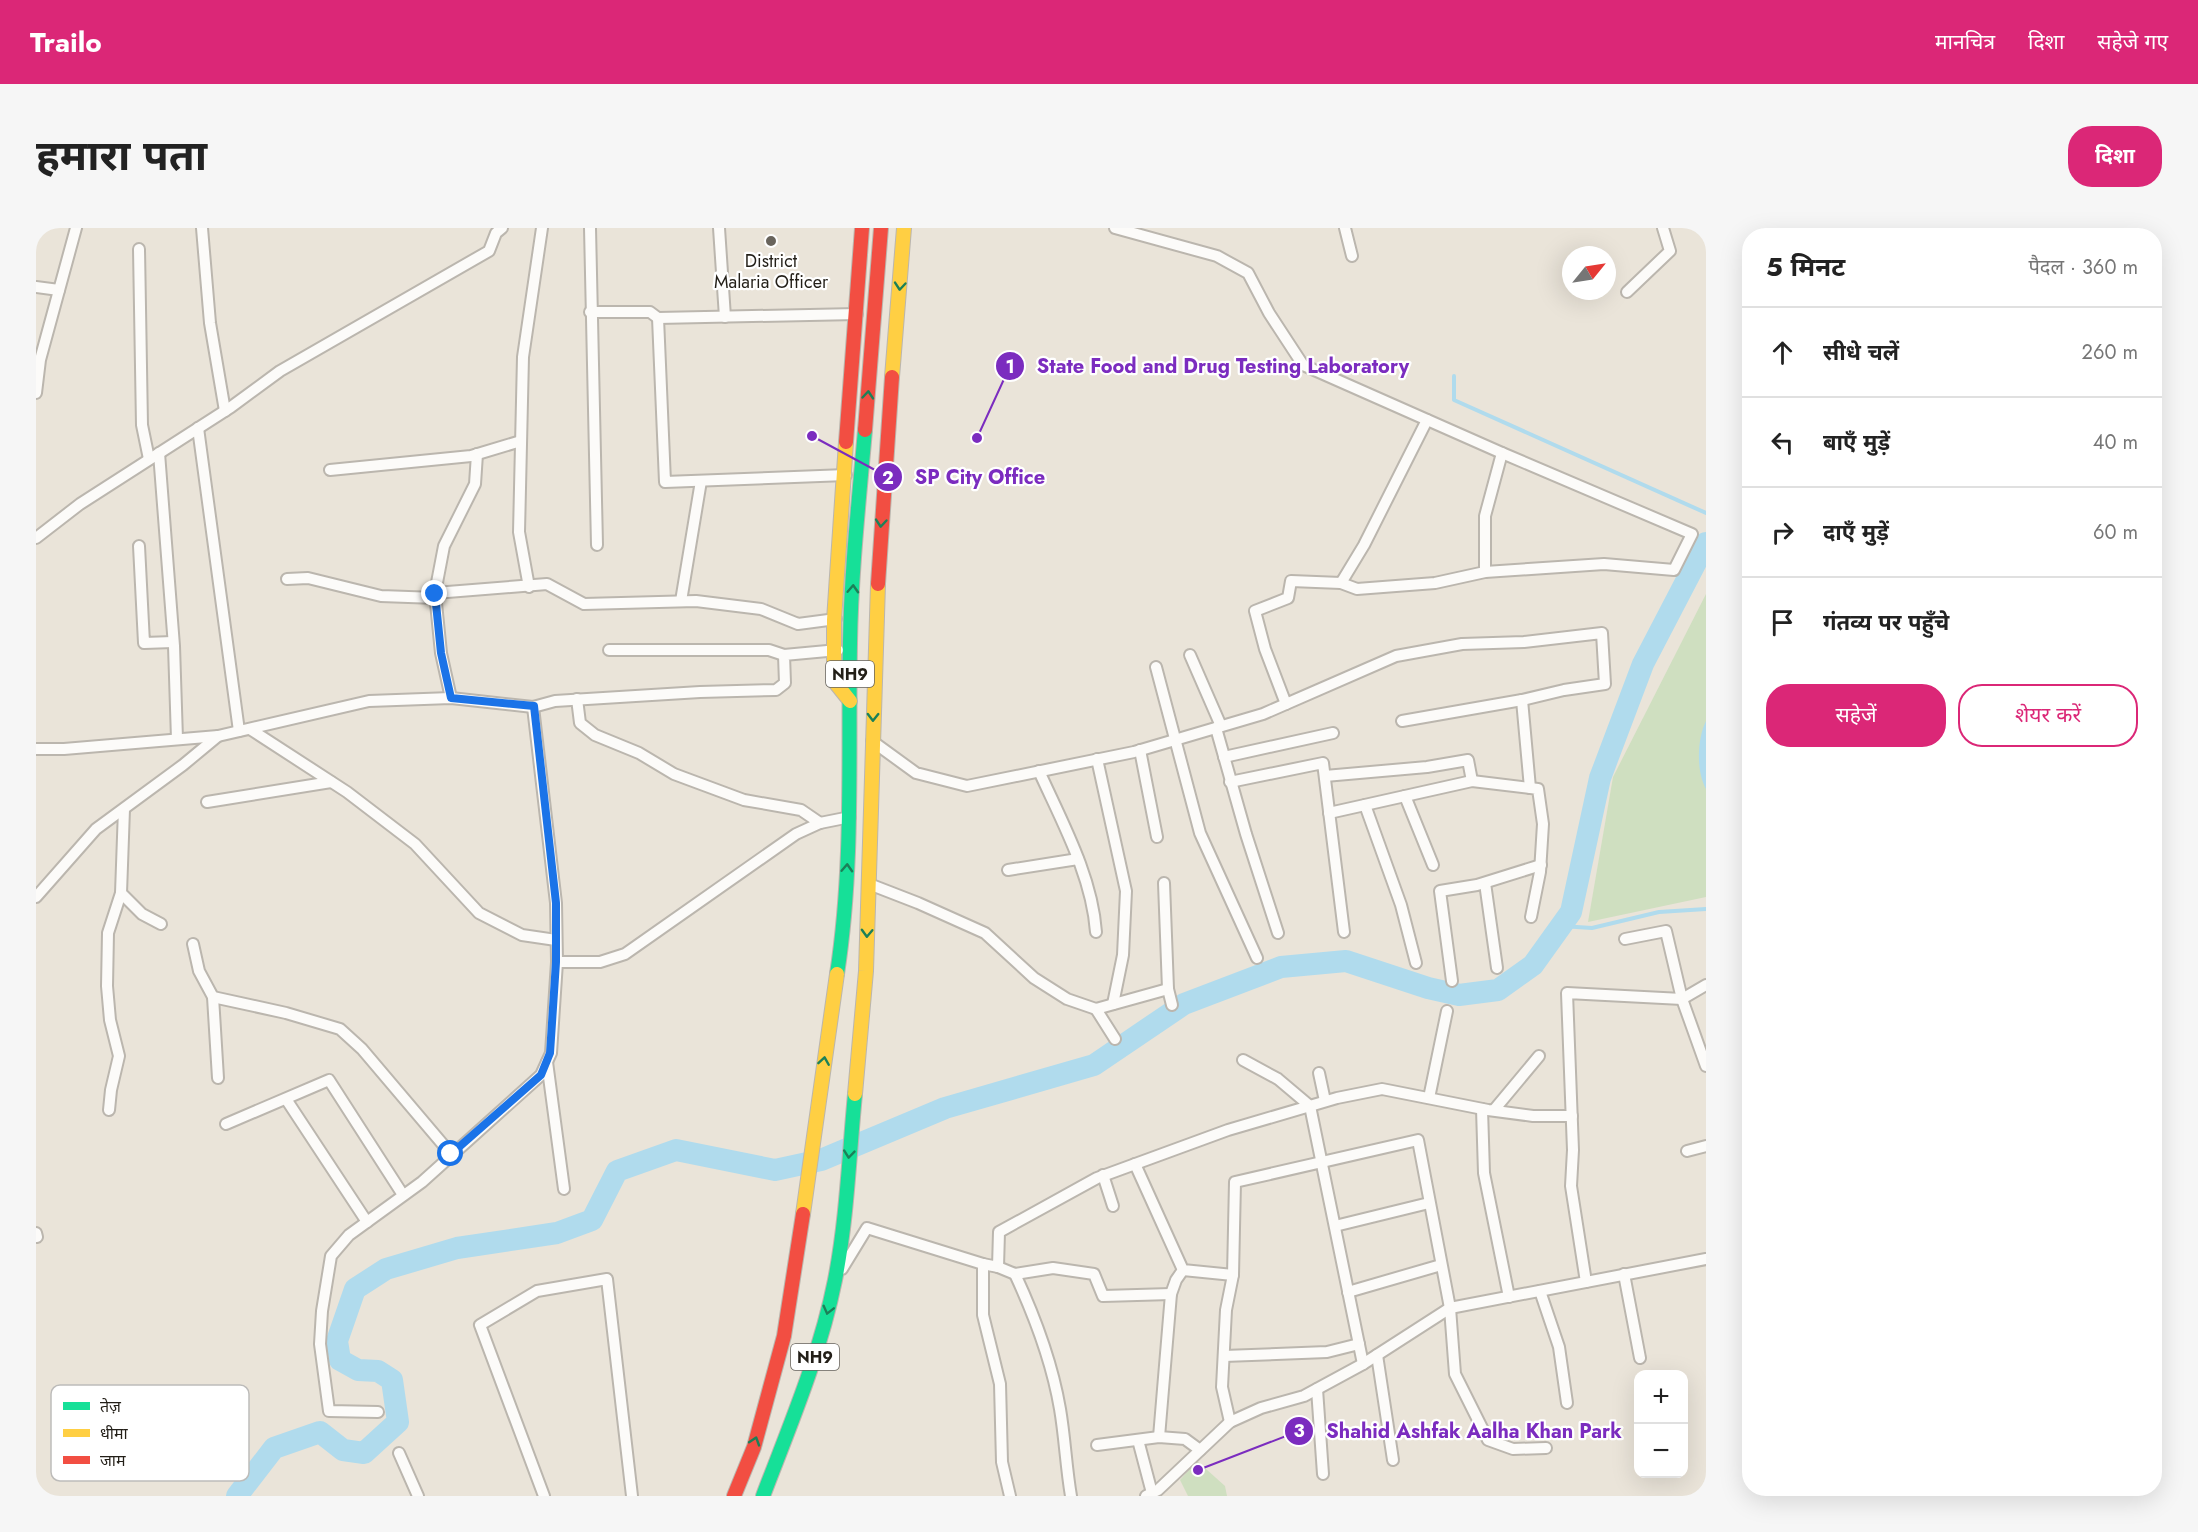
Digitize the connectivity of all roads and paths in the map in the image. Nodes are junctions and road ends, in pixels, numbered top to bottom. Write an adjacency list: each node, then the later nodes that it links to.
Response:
1 (76, 228): 16 (street)
2 (202, 228): 24 (street)
3 (542, 228): 27 (street)
4 (590, 228): 18 (street)
5 (719, 228): 21 (street)
6 (862, 228): 19 (highway)
7 (881, 228): 20 (highway, NH9)
8 (904, 228): 66 (highway, NH9, one-way to 66)
9 (1115, 228): 25 (street)
10 (1345, 228): 14 (street)
11 (1663, 228): 17 (street)
12 (500, 229): 24 (street)
13 (139, 249): 30 (street)
14 (1352, 256)
15 (36, 287): 16 (street)
16 (59, 290): 23 (street)
17 (1627, 292)
18 (590, 312): 22 (street); 36 (street)
19 (855, 314): 20 (street); 21 (street); 33 (highway)
20 (875, 314): 32 (highway, NH9, one-way to 20)
21 (725, 317): 22 (street)
22 (658, 318): 34 (street)
23 (36, 393)
24 (225, 411): 26 (street)
25 (1427, 420): 28 (street); 40 (street)
26 (198, 428): 30 (street); 61 (street)
27 (521, 441): 29 (street); 41 (street)
28 (1502, 453): 38 (street); 38 (street)
29 (477, 454): 31 (street); 42 (street)
30 (154, 456): 35 (street); 46 (street)
31 (330, 470)
32 (861, 474): 33 (street); 44 (highway, NH9, one-way to 32)
33 (843, 475): 34 (street); 45 (highway)
34 (701, 481): 43 (street)
35 (36, 538)
36 (597, 545)
37 (139, 546): 46 (street)
38 (1485, 572): 40 (street)
39 (287, 579): 42 (street)
40 (1341, 583): 57 (street)
41 (529, 587): 42 (street); 43 (street)
42 (435, 596): 53 (street)
43 (681, 601): 45 (street)
44 (852, 618): 45 (street); 47 (highway, NH9)
45 (834, 620): 49 (highway)
46 (173, 642): 64 (street)
47 (850, 649): 49 (street); 56 (highway, NH9)
48 (609, 651): 50 (street)
49 (833, 651): 50 (street); 56 (highway)
50 (784, 655): 54 (street)
51 (1190, 655): 60 (street)
52 (1156, 667): 65 (street)
53 (451, 698): 58 (street); 61 (street)
54 (577, 699): 58 (street); 84 (street)
55 (1522, 700): 57 (street); 59 (street); 76 (street)
56 (850, 701): 82 (highway, NH9)
57 (1286, 704): 60 (street)
58 (534, 706): 101 (street)
59 (1402, 721)
60 (1219, 727): 65 (street); 69 (street)
61 (244, 730): 63 (street); 74 (street)
62 (1333, 733): 69 (street)
63 (218, 736): 64 (street); 80 (street)
64 (177, 739): 67 (street)
65 (1175, 740): 68 (street); 103 (street)
66 (872, 741): 71 (street); 83 (highway, NH9)
67 (36, 749)
68 (1140, 750): 70 (street); 85 (street)
69 (1224, 757): 75 (street)
70 (1097, 759): 71 (street); 112 (street)
71 (1039, 771): 86 (street)
72 (1325, 776): 73 (street); 75 (street); 81 (street)
73 (1472, 781): 76 (street); 77 (street)
74 (331, 782): 78 (street); 101 (street)
75 (1230, 783): 99 (street)
76 (1530, 788): 88 (street)
77 (1405, 796): 79 (street); 87 (street)
78 (207, 802)
79 (1365, 805): 81 (street); 105 (street)
80 (124, 809): 93 (street); 94 (street)
81 (1329, 813): 98 (street)
82 (850, 817): 83 (highway); 84 (street); 180 (highway, NH9, one-way to 82)
83 (870, 818): 92 (highway, NH9)
84 (820, 823): 104 (street)
85 (1157, 837)
86 (1078, 859): 89 (street); 97 (street)
87 (1433, 865)
88 (1541, 865): 91 (street); 95 (street)
89 (1008, 870)
90 (1164, 883): 109 (street)
91 (1485, 883): 106 (street); 107 (street)
92 (869, 884): 114 (street); 152 (highway, NH9, one-way to 152)
93 (121, 893): 96 (street); 128 (street)
94 (36, 897)
95 (1531, 917)
96 (161, 924)
97 (1096, 932)
98 (1344, 932)
99 (1278, 933)
100 (1625, 939): 111 (street)
101 (556, 940): 104 (street)
102 (194, 944): 110 (street)
103 (1257, 958)
104 (556, 962): 119 (street)
105 (1416, 963)
106 (1497, 968)
107 (1452, 981)
108 (1706, 985): 111 (street)
109 (1168, 989): 112 (street); 113 (street)
110 (213, 997): 122 (street); 134 (street)
111 (1682, 999): 120 (street); 130 (street)
112 (1113, 1004): 114 (street)
113 (1172, 1005)
114 (1096, 1009): 116 (street)
115 (1447, 1011): 123 (street)
116 (1115, 1039)
117 (1539, 1056): 129 (street)
118 (1243, 1060): 126 (street)
119 (547, 1062): 134 (street); 138 (street)
120 (1706, 1065)
121 (1319, 1073): 125 (street)
122 (218, 1078)
123 (1429, 1098): 125 (street); 127 (street)
124 (286, 1099): 131 (street); 139 (street); 142 (street)
125 (1326, 1101): 126 (street)
126 (1310, 1106): 135 (street); 136 (street)
127 (1482, 1109): 129 (street); 157 (street)
128 (109, 1110)
129 (1494, 1110): 130 (street)
130 (1572, 1116): 153 (street)
131 (226, 1124)
132 (1706, 1146): 133 (street)
133 (1687, 1151)
134 (451, 1154): 139 (street)
135 (1321, 1161): 140 (street); 143 (street); 151 (street)
136 (1135, 1164): 137 (street); 148 (street)
137 (1103, 1175): 141 (street); 147 (street)
138 (564, 1189)
139 (403, 1195): 142 (street)
140 (1429, 1203): 143 (street); 146 (street)
141 (1113, 1206)
142 (367, 1222): 166 (street)
143 (1335, 1227): 155 (street)
144 (1706, 1259): 150 (street)
145 (982, 1264): 147 (street); 152 (street); 182 (street)
146 (1441, 1265): 155 (street); 158 (street)
147 (998, 1267): 149 (street)
148 (1183, 1270): 151 (street); 156 (street)
149 (1015, 1274): 156 (street); 183 (street)
150 (1624, 1274): 153 (street); 162 (street)
151 (1233, 1275): 161 (street)
152 (835, 1279): 181 (highway, NH9, one-way to 181)
153 (1586, 1282): 154 (street)
154 (1540, 1291): 157 (street); 165 (street)
155 (1348, 1292): 159 (street)
156 (1171, 1294): 168 (street)
157 (1509, 1297): 158 (street)
158 (1450, 1308): 160 (street); 171 (street)
159 (1359, 1344): 161 (street); 163 (street)
160 (1377, 1355): 163 (street); 174 (street)
161 (1224, 1356): 167 (street)
162 (1640, 1358)
163 (1363, 1364): 164 (street)
164 (1317, 1389): 167 (street); 175 (street)
165 (1567, 1403)
166 (378, 1412)
167 (1230, 1422): 172 (street)
168 (1159, 1437): 169 (street); 172 (street)
169 (1138, 1440): 170 (street); 176 (street)
170 (1097, 1445)
171 (1546, 1448)
172 (1200, 1450): 176 (street)
173 (399, 1453): 177 (street)
174 (1393, 1460)
175 (1323, 1474)
176 (1149, 1495)
177 (418, 1496)
178 (544, 1496): 179 (street)
179 (632, 1496)
180 (734, 1496)
181 (763, 1496)
182 (1010, 1496)
183 (1071, 1496)

